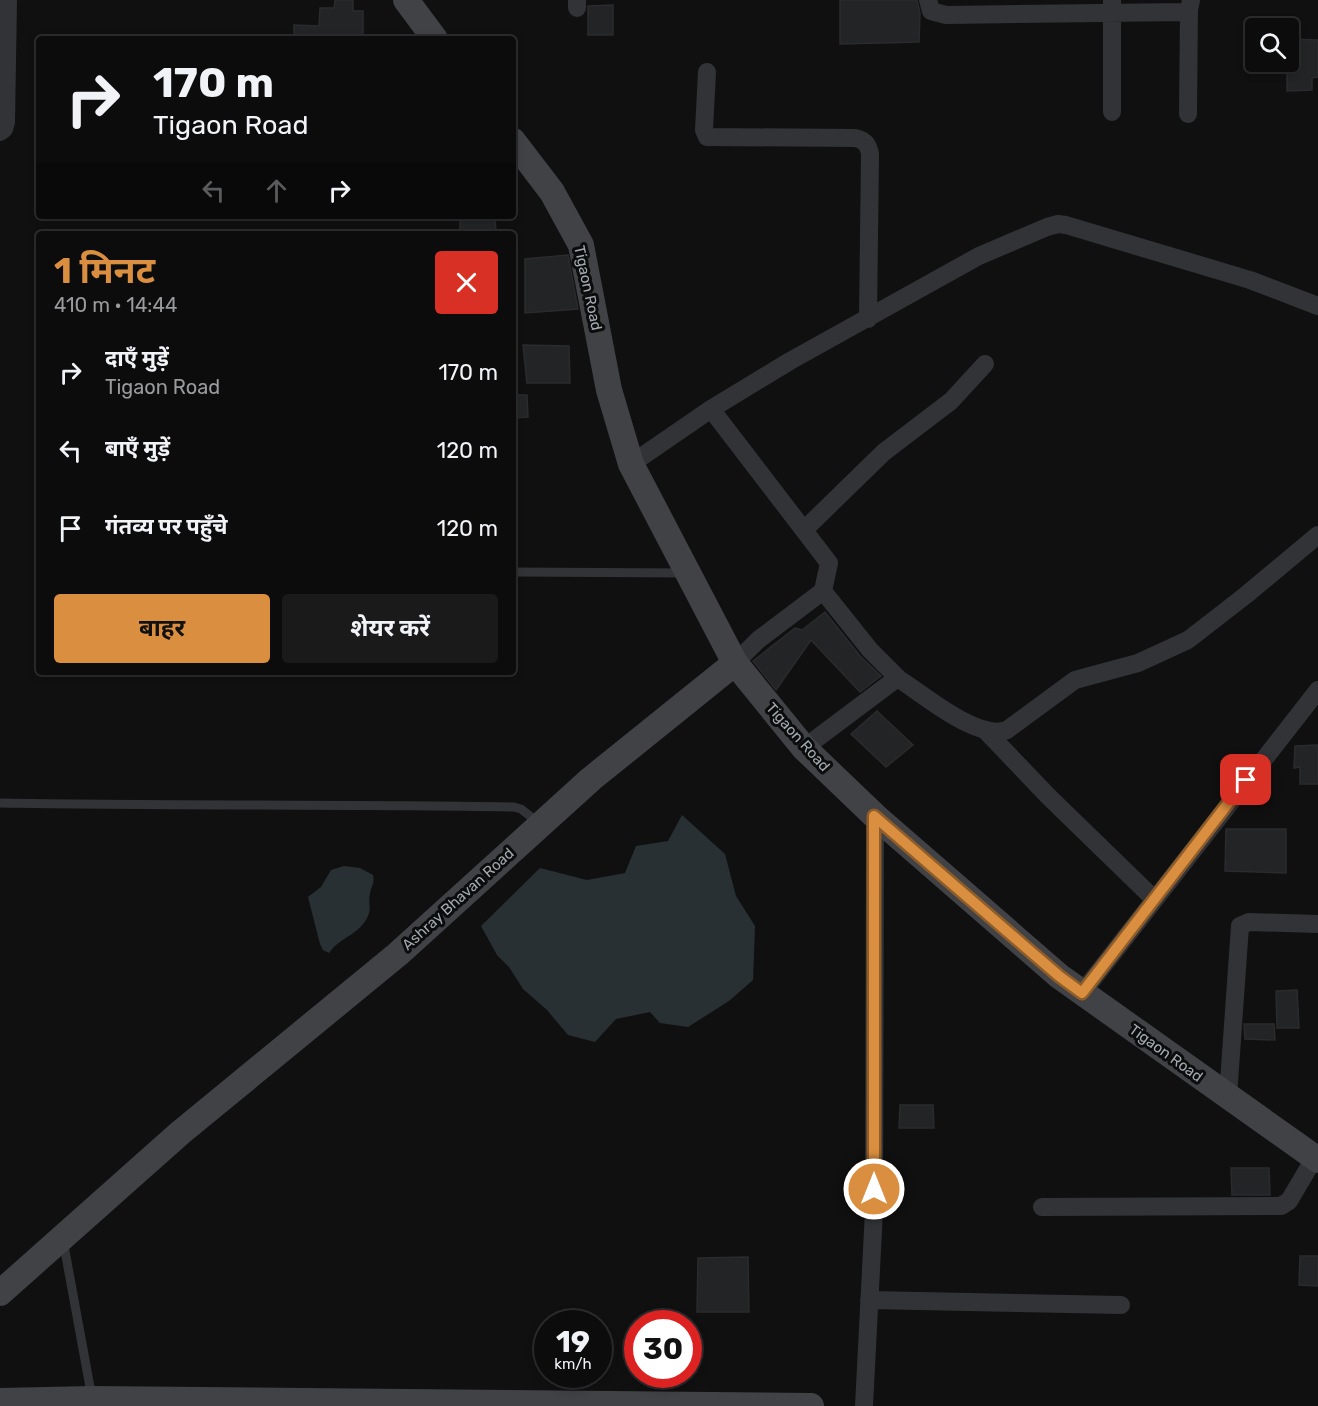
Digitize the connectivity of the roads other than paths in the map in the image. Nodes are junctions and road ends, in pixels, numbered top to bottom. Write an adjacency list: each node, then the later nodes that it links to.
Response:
1 (8, 0): 8 (street)
2 (406, 0): 7 (street)
3 (928, 0): 6 (street)
4 (1190, 5): 5 (street); 11 (street)
5 (1112, 6): 6 (street); 10 (street)
6 (1016, 7)
7 (433, 36)
8 (4, 52): 12 (street)
9 (707, 72): 15 (street)
10 (1113, 112)
11 (1188, 114)
12 (0, 132)
13 (516, 145): 18 (street, Tigaon Road)
14 (1318, 306): 15 (street)
15 (868, 319): 17 (street)
16 (985, 364): 19 (street)
17 (711, 409): 18 (street); 19 (street)
18 (631, 464): 22 (street, Tigaon Road)
19 (804, 530): 23 (street)
20 (1318, 535): 27 (street)
21 (516, 572): 22 (lane)
22 (688, 573): 24 (street, Tigaon Road)
23 (823, 591): 24 (street); 25 (street)
24 (735, 663): 28 (street, Tigaon Road); 31 (street, Ashray Bhavan Road)
25 (899, 679): 27 (street); 28 (street)
26 (1318, 690): 32 (street)
27 (986, 731): 32 (street)
28 (804, 748): 30 (street, Tigaon Road)
29 (0, 803): 31 (lane)
30 (874, 816): 34 (street, Tigaon Road); 40 (street)
31 (541, 824): 38 (street, Ashray Bhavan Road)
32 (1154, 899): 34 (street)
33 (1318, 924): 35 (street)
34 (1082, 993): 35 (street, Tigaon Road)
35 (1228, 1096): 36 (street, Tigaon Road)
36 (1316, 1158): 37 (street)
37 (1042, 1207)
38 (63, 1237): 39 (street, Ashray Bhavan Road); 43 (lane)
39 (0, 1293)
40 (869, 1300): 41 (street); 45 (street)
41 (1121, 1305)
42 (0, 1401): 43 (street)
43 (92, 1402): 44 (street)
44 (811, 1406)
45 (864, 1406)

